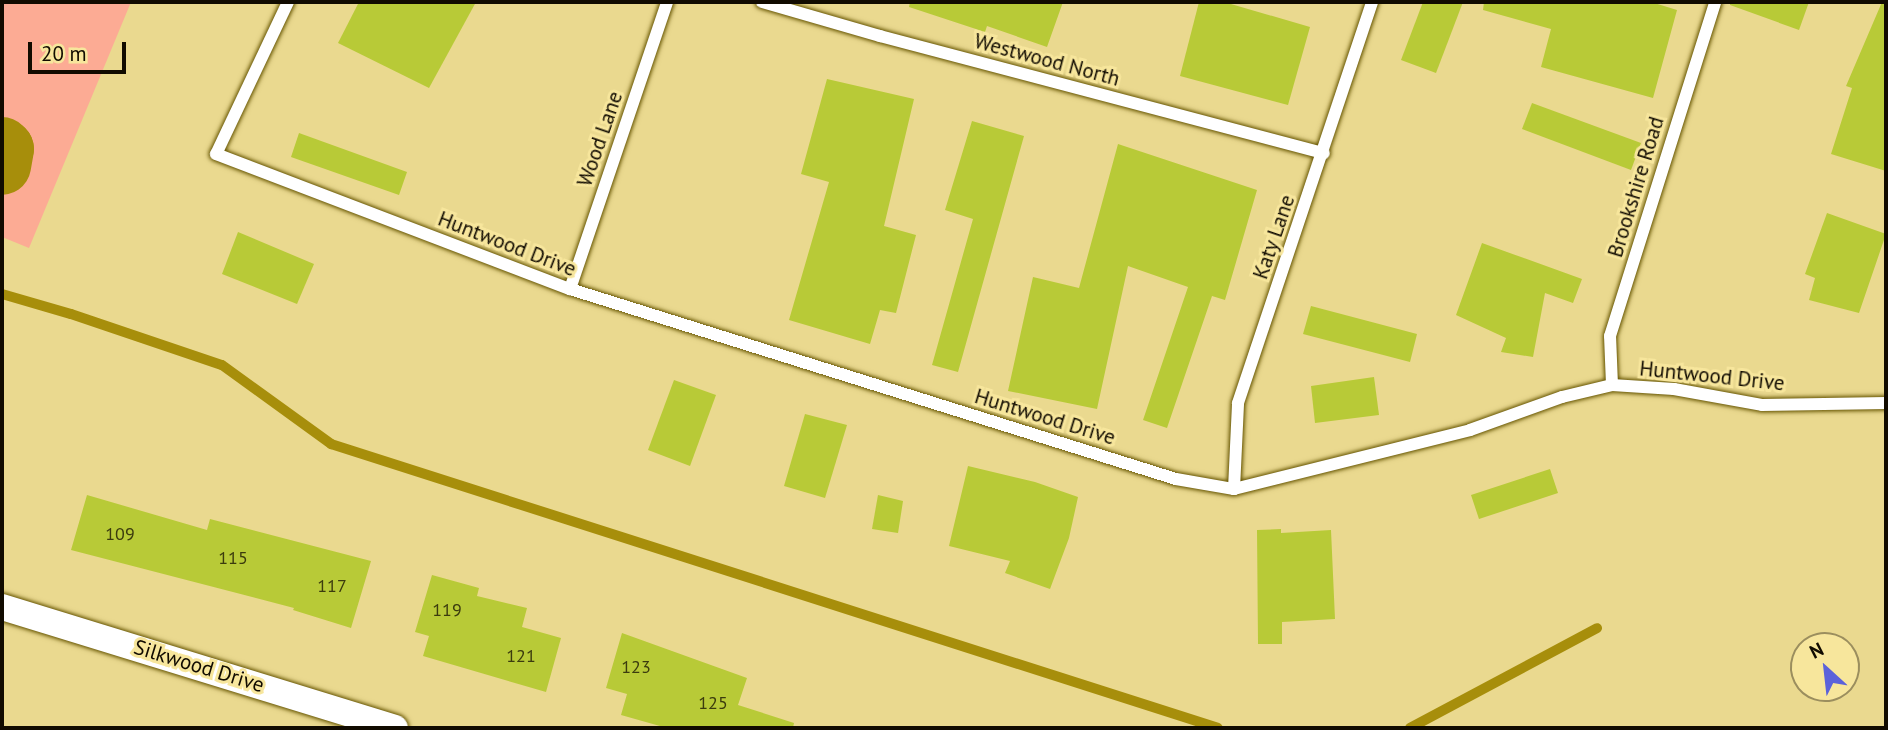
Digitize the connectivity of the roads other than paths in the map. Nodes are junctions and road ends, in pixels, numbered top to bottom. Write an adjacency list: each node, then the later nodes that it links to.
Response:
1 (288, 2): 7 (lane, Huntwood Drive)
2 (667, 2): 7 (lane, Wood Lane)
3 (761, 2): 6 (lane, Westwood North)
4 (1372, 2): 6 (lane, Katy Lane)
5 (1714, 2): 8 (lane, Brookshire Road)
6 (1324, 153): 10 (lane, Katy Lane)
7 (570, 289): 10 (lane, Huntwood Drive)
8 (1612, 385): 9 (lane, Huntwood Drive); 10 (lane, Huntwood Drive)
9 (1886, 403)
10 (1234, 489)
11 (2, 607): 12 (street, Silkwood Drive)
12 (355, 722): 13 (street, Silkwood Drive)
13 (395, 728)

